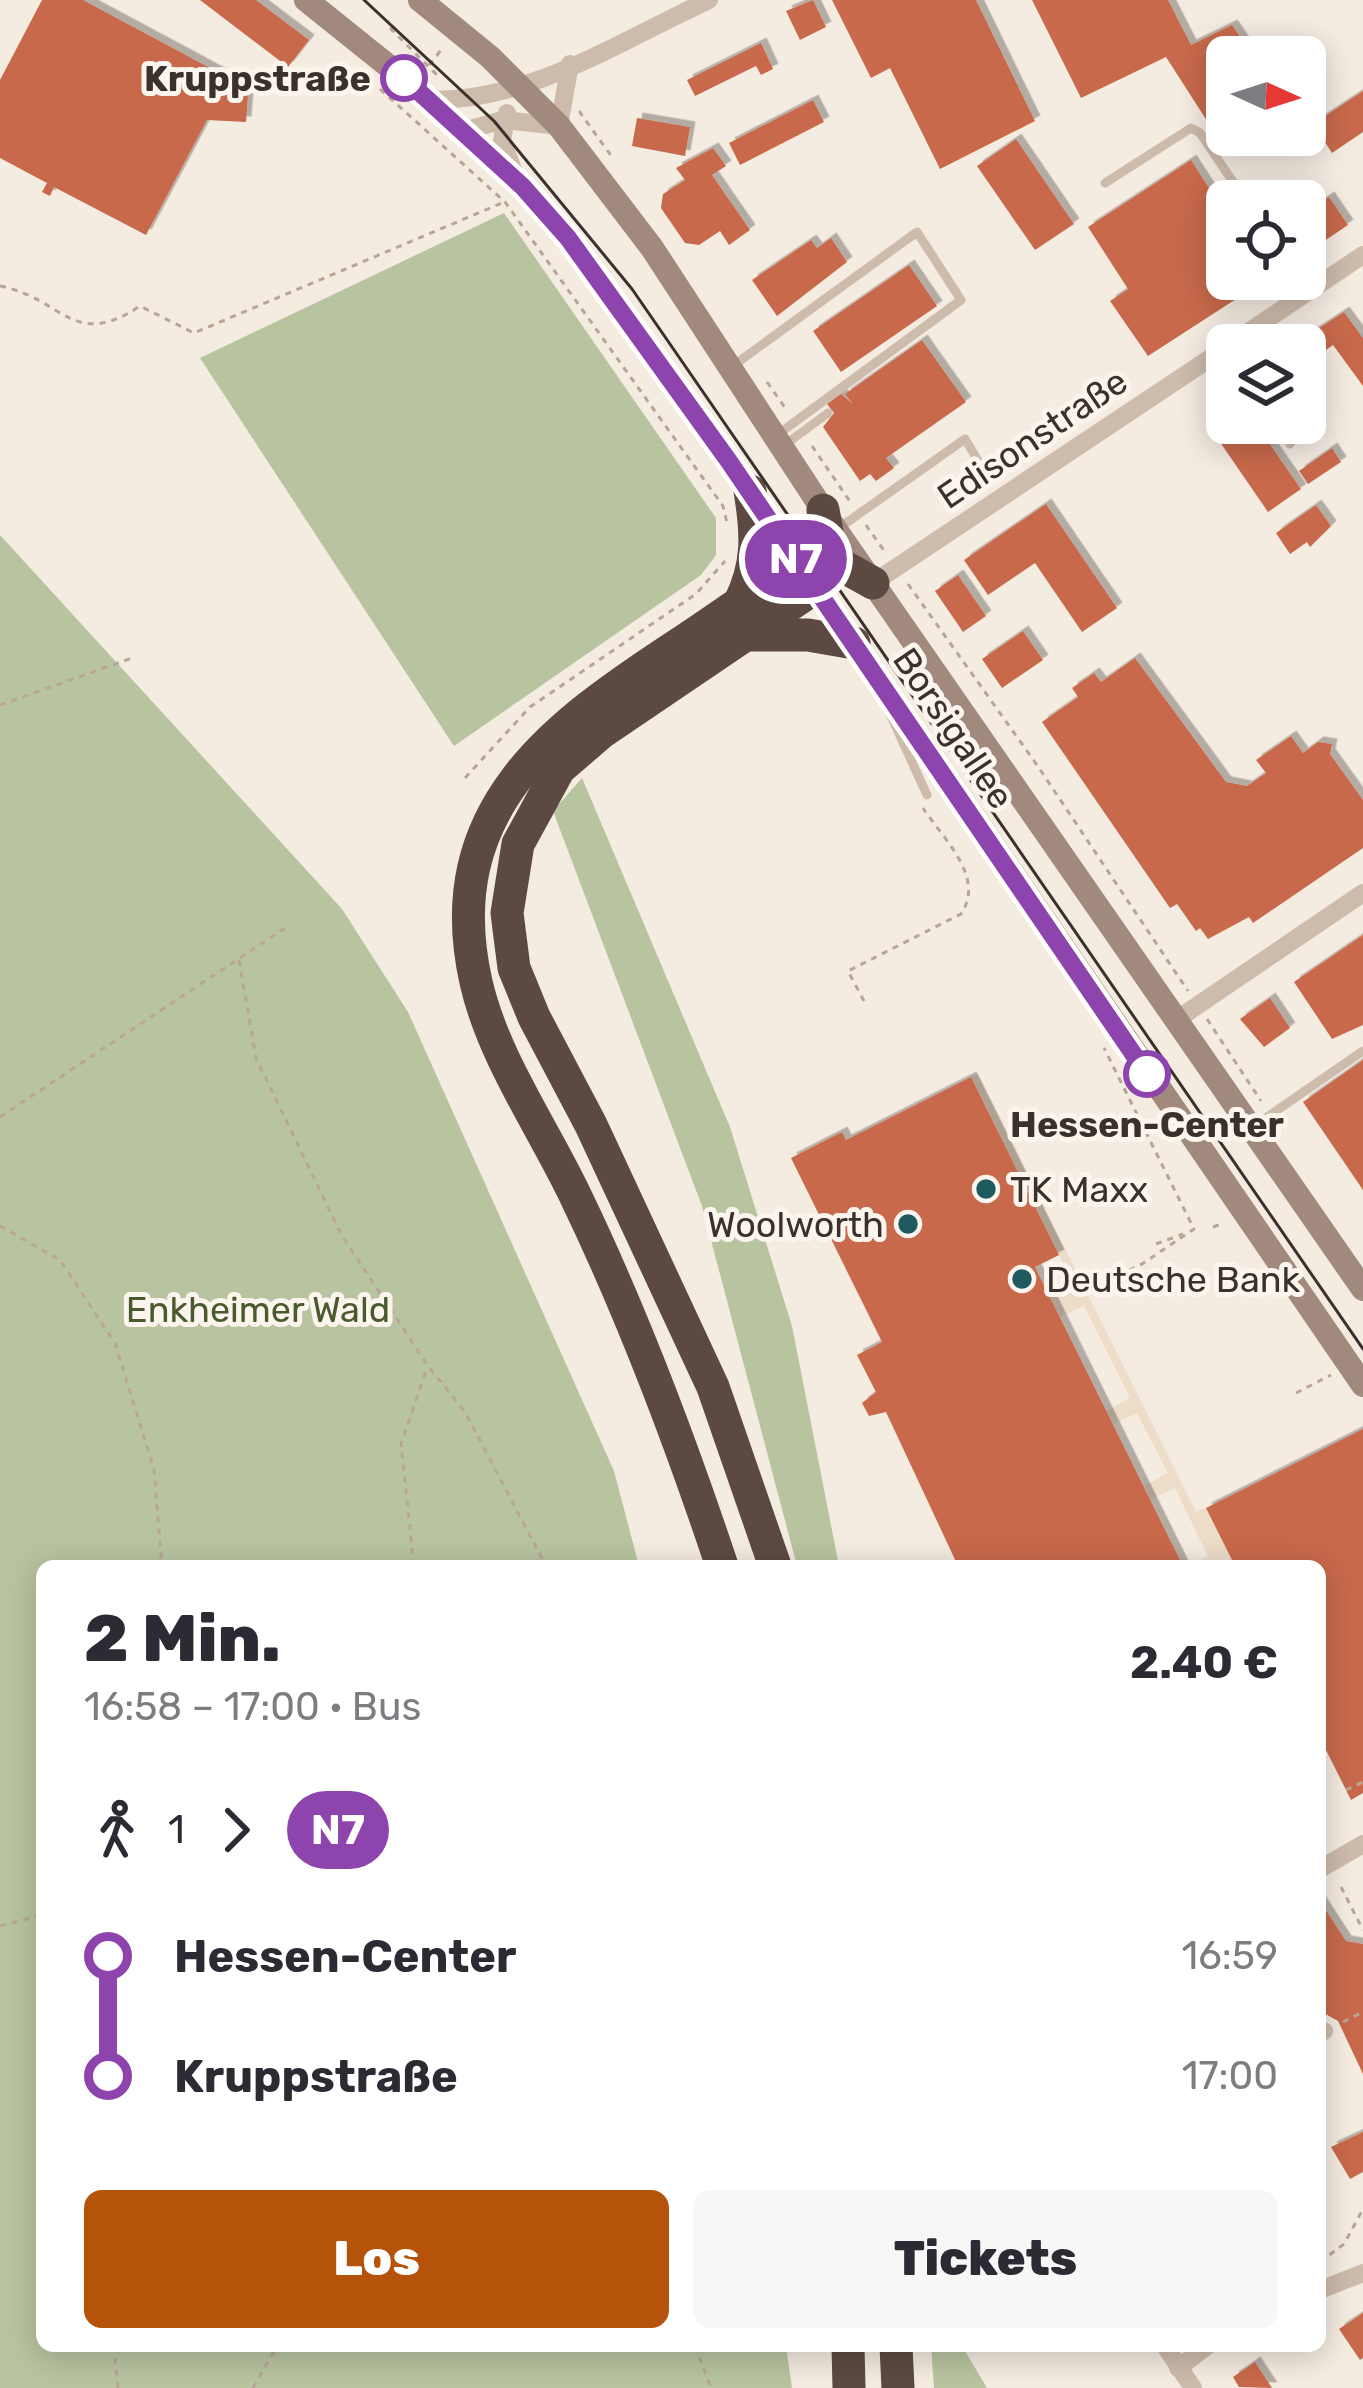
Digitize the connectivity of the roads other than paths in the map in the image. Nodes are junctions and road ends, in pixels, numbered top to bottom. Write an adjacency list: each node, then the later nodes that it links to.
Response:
1 (306, 0): 6 (main road, Borsigallee)
2 (420, 0): 4 (main road, Borsigallee)
3 (709, 0): 5 (street)
4 (490, 57): 7 (main road, Borsigallee); 8 (street)
5 (570, 64): 7 (street); 10 (street)
6 (433, 88): 8 (street); 11 (main road, Borsigallee)
7 (522, 89): 8 (street); 9 (street); 10 (main road, Borsigallee)
8 (484, 98)
9 (503, 120): 10 (street); 11 (street); 14 (street)
10 (571, 120): 19 (main road, Borsigallee)
11 (460, 132): 14 (main road, Borsigallee)
12 (1232, 180): 13 (lane)
13 (1105, 183)
14 (514, 194): 24 (main road, Borsigallee)
15 (1363, 255): 16 (street, Edisonstraße)
16 (1326, 274)
17 (1287, 300): 18 (street, Edisonstraße)
18 (1258, 324)
19 (739, 361): 22 (main road, Borsigallee); 22 (lane)
20 (1206, 363): 26 (street, Edisonstraße)
21 (828, 413): 22 (lane)
22 (788, 434): 25 (main road, Borsigallee)
23 (985, 472): 25 (lane)
24 (750, 491): 25 (main road, Borsigallee); 27 (highway)
25 (822, 550): 26 (highway); 27 (highway); 28 (main road, Borsigallee)
26 (885, 576): 32 (main road, Borsigallee)
27 (743, 620): 28 (highway); 37 (highway); 38 (highway)
28 (854, 643): 29 (main road, Borsigallee)
29 (880, 682): 30 (lane); 36 (main road, Borsigallee)
30 (921, 796)
31 (1363, 893): 32 (street)
32 (1188, 1012): 34 (main road, Borsigallee)
33 (1363, 1051): 34 (lane)
34 (1261, 1121): 35 (main road, Borsigallee)
35 (1363, 1289)
36 (1363, 1385)
37 (720, 1560)
38 (773, 1560)
39 (1358, 1850): 40 (street)
40 (1326, 1866)
41 (1363, 2273): 42 (street)
42 (1326, 2288)
43 (848, 2352): 48 (highway)
44 (896, 2352): 49 (highway)
45 (1169, 2352): 47 (street)
46 (1199, 2352): 47 (street)
47 (1178, 2368): 50 (street)
48 (849, 2388)
49 (898, 2388)
50 (1193, 2388)

